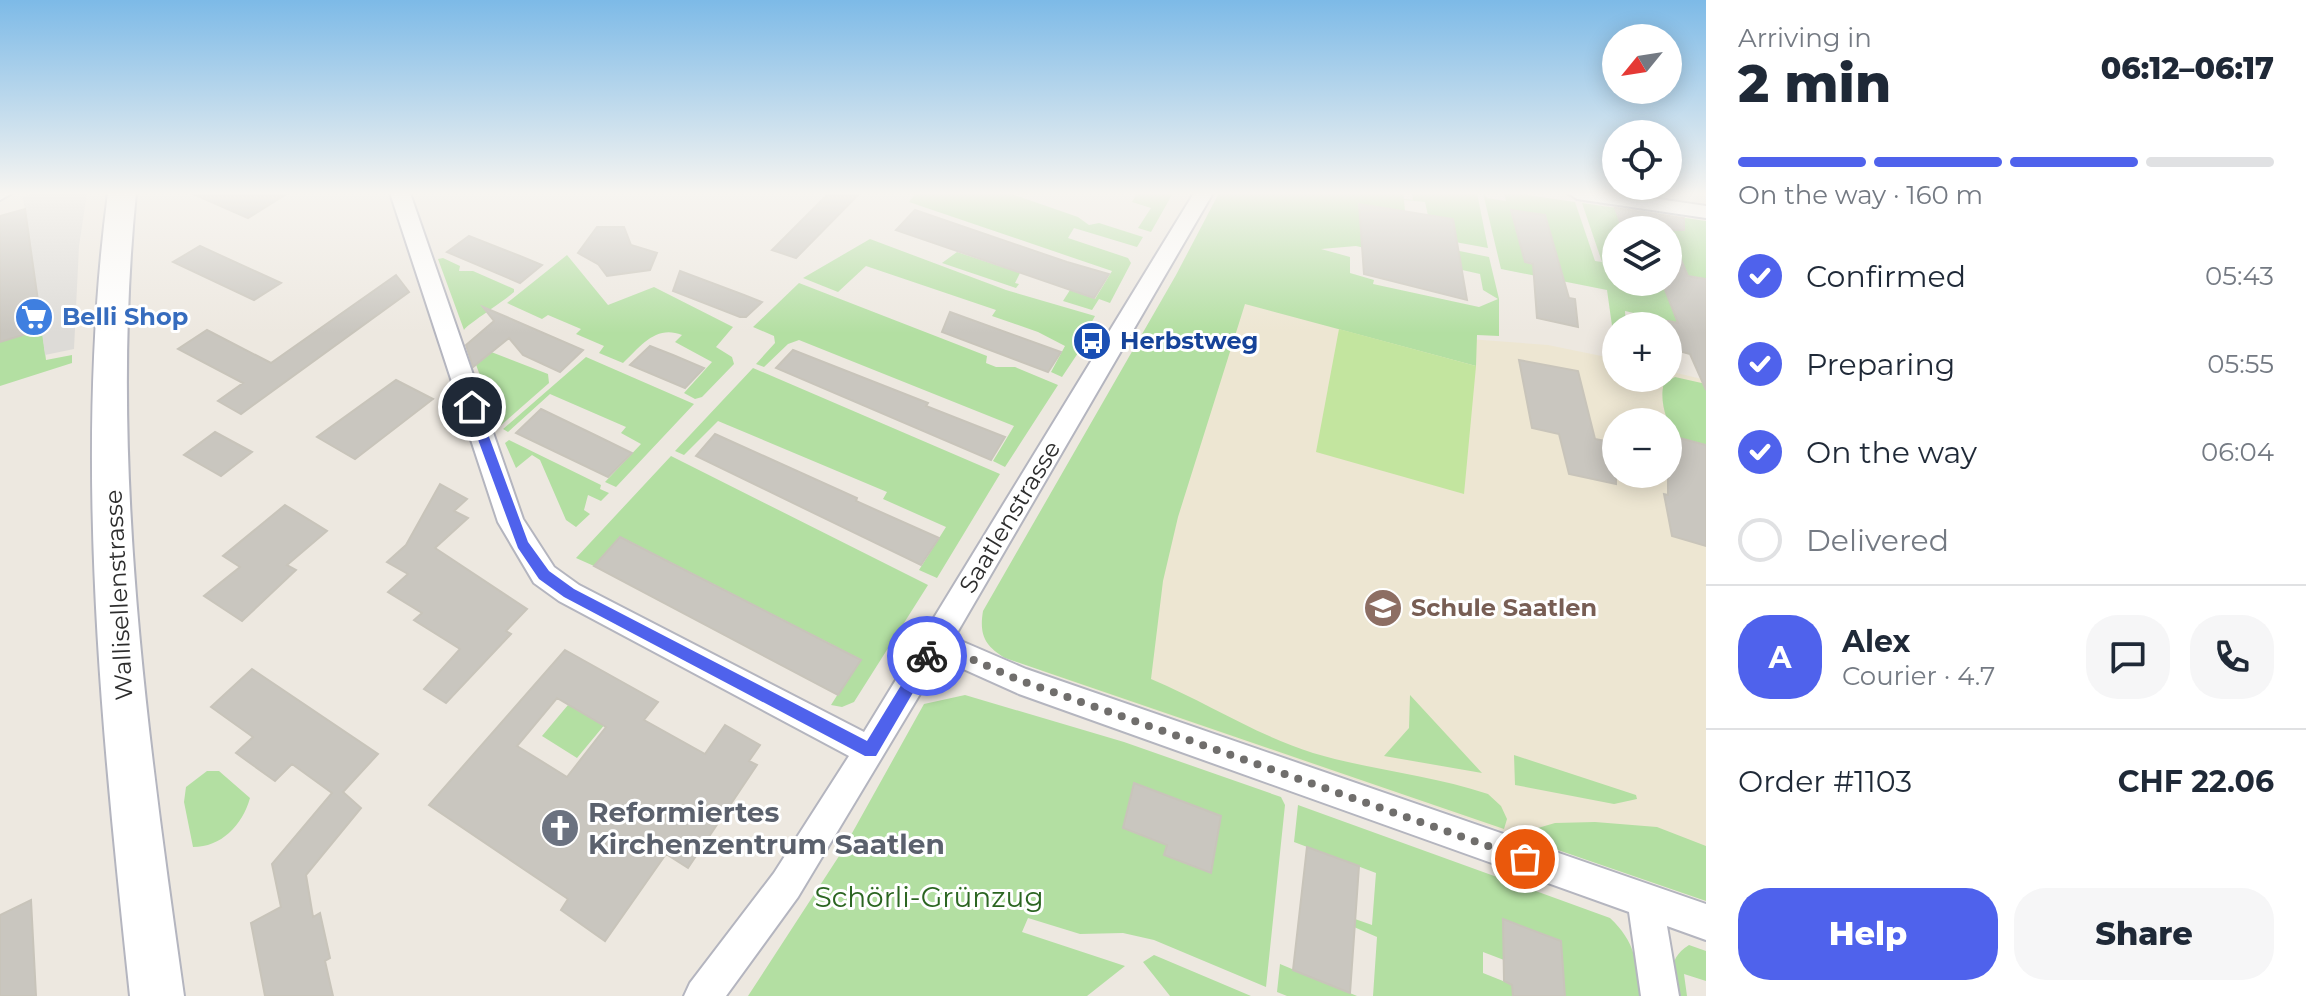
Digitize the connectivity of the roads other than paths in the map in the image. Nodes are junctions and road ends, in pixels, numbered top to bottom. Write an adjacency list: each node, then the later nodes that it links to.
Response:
1 (117, 239): 8 (street, Wallisellenstrasse)
2 (416, 239): 5 (street)
3 (1176, 239): 4 (street, Saatlenstrasse)
4 (935, 643): 5 (street, Saatlenstrasse); 6 (street)
5 (870, 751): 9 (street, Saatlenstrasse)
6 (1645, 901): 7 (street); 10 (street)
7 (1706, 922)
8 (157, 996)
9 (703, 996)
10 (1660, 996)

